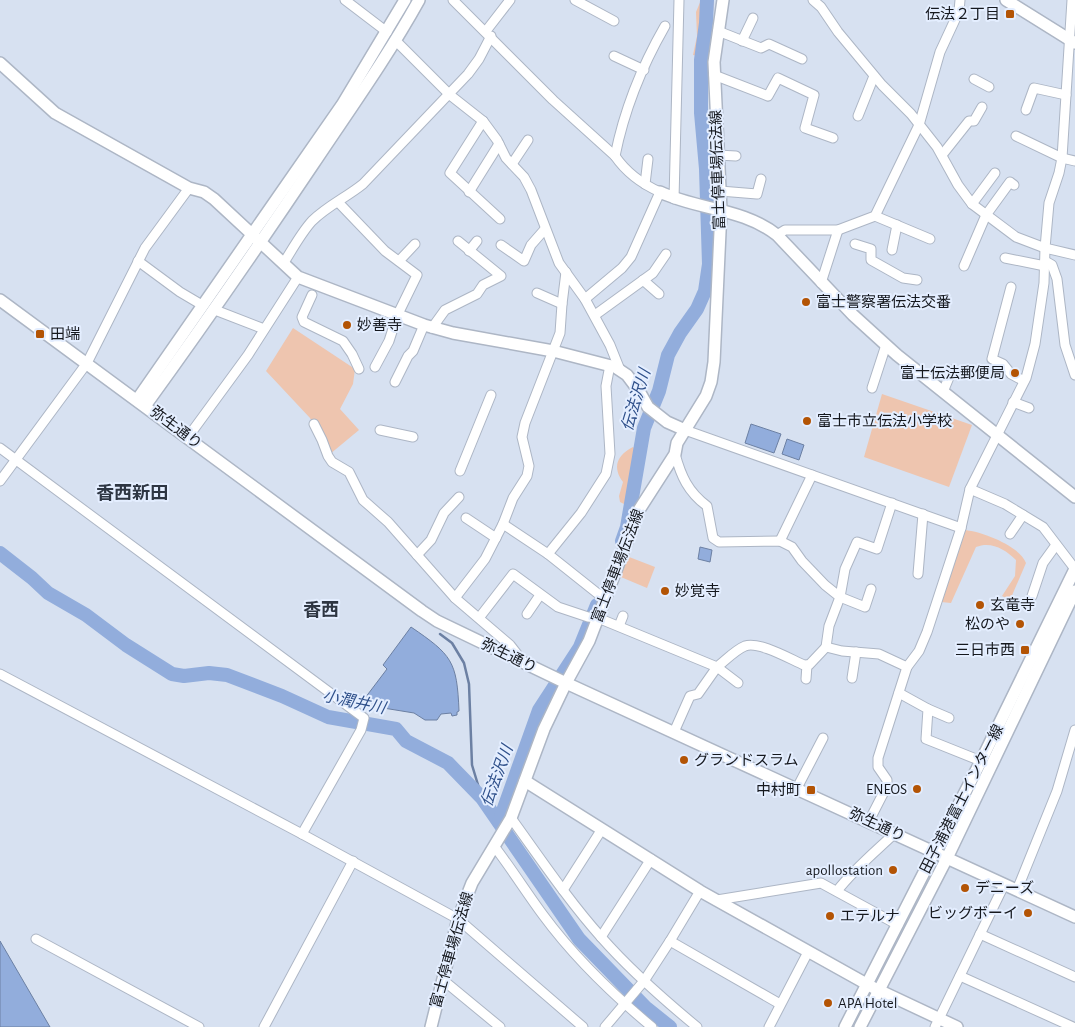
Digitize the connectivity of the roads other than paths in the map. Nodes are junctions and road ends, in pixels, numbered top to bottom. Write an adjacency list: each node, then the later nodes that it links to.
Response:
1 (346, 0): 17 (street)
2 (406, 0): 17 (street)
3 (419, 0): 19 (street)
4 (453, 0): 18 (street)
5 (510, 0): 18 (street)
6 (575, 0): 14 (street)
7 (679, 0): 57 (street)
8 (723, 0): 16 (street, 富士停車場伝法線)
9 (813, 0): 27 (street)
10 (960, 0): 36 (street)
11 (1006, 0): 21 (street)
12 (1072, 0): 21 (street)
13 (753, 18): 20 (street)
14 (614, 21)
15 (665, 26): 25 (street)
16 (718, 31): 20 (street); 26 (street, 富士停車場伝法線)
17 (387, 32): 68 (street)
18 (488, 34): 30 (street); 43 (street)
19 (396, 41): 30 (street); 68 (street)
20 (742, 41): 23 (street)
21 (1073, 42): 31 (street)
22 (614, 56): 25 (street)
23 (802, 59)
24 (0, 63): 53 (street)
25 (644, 70): 43 (street)
26 (714, 75): 38 (street); 41 (street, 富士停車場伝法線)
27 (874, 76): 34 (street); 36 (street)
28 (974, 79): 29 (street)
29 (990, 87)
30 (450, 95): 35 (street); 58 (street)
31 (1066, 95): 33 (street); 45 (street)
32 (982, 107): 42 (street)
33 (1026, 110)
34 (858, 116)
35 (483, 121): 40 (street); 55 (street)
36 (918, 124): 42 (street); 62 (street)
37 (1016, 136): 45 (street)
38 (833, 138)
39 (528, 140): 48 (street)
40 (499, 144): 48 (street); 55 (street)
41 (718, 155): 44 (street); 54 (street, 富士停車場伝法線)
42 (942, 155): 59 (street)
43 (615, 156): 51 (street)
44 (736, 156)
45 (1062, 158): 47 (street); 75 (street)
46 (648, 159): 51 (street)
47 (1075, 161)
48 (512, 164): 65 (street)
49 (995, 173): 59 (street)
50 (761, 179): 54 (street)
51 (645, 184): 56 (street)
52 (1014, 185): 61 (street)
53 (189, 188): 68 (street); 81 (street)
54 (720, 190): 60 (street, 富士停車場伝法線)
55 (469, 192): 63 (street)
56 (660, 192): 57 (street); 95 (street)
57 (674, 199): 60 (street)
58 (338, 202): 82 (street); 84 (street)
59 (972, 204): 61 (street)
60 (718, 210): 67 (street); 122 (street, 富士停車場伝法線)
61 (986, 215): 75 (street); 85 (street)
62 (875, 216): 64 (street); 66 (street)
63 (500, 219)
64 (897, 225): 69 (street); 76 (street)
65 (546, 229): 74 (street); 86 (street)
66 (838, 230): 67 (street); 90 (street)
67 (777, 235): 90 (street)
68 (256, 239): 84 (street); 98 (street); 99 (street)
69 (930, 239)
70 (458, 241): 77 (street)
71 (477, 241): 77 (street)
72 (415, 244): 82 (street)
73 (855, 244): 89 (street)
74 (501, 245)
75 (1045, 248): 79 (street); 83 (street)
76 (892, 250)
77 (470, 251): 102 (street)
78 (666, 254): 88 (street)
79 (1075, 254)
80 (1005, 258): 83 (street)
81 (138, 261): 98 (street); 106 (street)
82 (399, 261): 100 (street)
83 (1045, 263): 111 (street); 112 (street)
84 (283, 264): 87 (street)
85 (964, 266)
86 (566, 272): 95 (street); 97 (street)
87 (298, 277): 92 (street); 103 (street)
88 (643, 280): 94 (street); 101 (street)
89 (917, 280)
90 (821, 283): 104 (street)
91 (1011, 287): 112 (street)
92 (315, 289): 100 (street); 109 (street)
93 (537, 293): 97 (street)
94 (659, 294)
95 (585, 299): 101 (street)
96 (0, 300): 106 (street, 弥生通り)
97 (562, 304): 105 (street)
98 (202, 306): 118 (street)
99 (215, 310): 103 (street); 118 (street)
100 (397, 316): 102 (street); 107 (street)
101 (594, 316): 108 (street)
102 (428, 326): 105 (street); 113 (street)
103 (264, 329): 125 (street)
104 (886, 345): 114 (street); 115 (street)
105 (553, 351): 108 (street); 139 (street)
106 (87, 363): 118 (street, 弥生通り); 128 (street)
107 (375, 367)
108 (615, 368): 122 (street); 146 (street)
109 (359, 369)
110 (952, 370): 115 (street)
111 (1075, 373)
112 (1024, 381): 117 (street)
113 (395, 382)
114 (872, 388)
115 (944, 392): 123 (street)
116 (491, 394): 129 (street)
117 (1013, 402): 119 (street); 123 (street)
118 (141, 403): 125 (street, 弥生通り)
119 (1030, 408)
120 (314, 424): 145 (street)
121 (380, 430): 124 (street)
122 (685, 430): 127 (street, 富士停車場伝法線); 130 (street)
123 (996, 435): 132 (street); 134 (street)
124 (413, 437)
125 (188, 438): 163 (street, 弥生通り)
126 (0, 448): 128 (street)
127 (674, 454): 143 (street); 151 (street, 富士停車場伝法線)
128 (16, 459): 131 (street); 185 (street)
129 (460, 471)
130 (812, 475): 135 (street); 143 (street)
131 (0, 482)
132 (970, 489): 137 (street); 140 (street)
133 (459, 497): 145 (street)
134 (1075, 497)
135 (892, 503): 136 (street); 154 (street)
136 (923, 514): 140 (street); 148 (street)
137 (1023, 515): 141 (street); 144 (street)
138 (466, 518): 142 (street)
139 (504, 524): 142 (street); 146 (street)
140 (961, 528): 166 (street)
141 (1010, 534)
142 (496, 538): 155 (street)
143 (780, 541): 154 (street)
144 (1056, 545): 147 (street); 153 (street)
145 (418, 554): 155 (street)
146 (548, 554): 151 (street)
147 (1075, 569): 178 (street, 田子浦港富士インター線)
148 (918, 574)
149 (872, 589): 154 (street)
150 (1075, 591): 188 (street, 田子浦港富士インター線)
151 (602, 594): 159 (street, 富士停車場伝法線)
152 (540, 595): 156 (street); 158 (street); 159 (street)
153 (1032, 596)
154 (840, 597): 161 (street)
155 (455, 598): 158 (street)
156 (527, 614)
157 (624, 616): 160 (street)
158 (479, 618): 163 (street)
159 (594, 618): 160 (street); 170 (street, 富士停車場伝法線)
160 (619, 626): 165 (street)
161 (826, 647): 162 (street); 164 (street)
162 (856, 652): 166 (street); 168 (street)
163 (518, 659): 170 (street, 弥生通り)
164 (808, 665): 165 (street); 169 (street)
165 (717, 667): 171 (street); 176 (street)
166 (907, 667): 172 (street)
167 (0, 674): 185 (street)
168 (852, 678)
169 (806, 679)
170 (566, 683): 176 (street, 弥生通り); 179 (street, 富士停車場伝法線)
171 (738, 683)
172 (899, 693): 173 (street); 182 (street)
173 (928, 709): 174 (street); 178 (street)
174 (949, 718)
175 (1075, 730): 193 (street)
176 (674, 732): 180 (street, 弥生通り)
177 (822, 738): 180 (street)
178 (981, 761): 187 (street, 田子浦港富士インター線)
179 (525, 782): 181 (street, 富士停車場伝法線); 183 (street)
180 (797, 788): 182 (street, 弥生通り)
181 (510, 820): 186 (street, 富士停車場伝法線); 192 (street)
182 (869, 821): 184 (street, 弥生通り)
183 (602, 829): 189 (street); 192 (street)
184 (895, 833): 187 (street, 弥生通り); 195 (street)
185 (302, 834): 190 (street)
186 (494, 846): 198 (street, 富士停車場伝法線); 211 (street)
187 (936, 852): 188 (street, 弥生通り); 199 (street, 田子浦港富士インター線)
188 (947, 858): 191 (street, 弥生通り); 210 (street, 田子浦港富士インター線)
189 (650, 859): 194 (street); 201 (street)
190 (353, 861): 198 (street); 215 (street)
191 (1004, 884): 193 (street, 弥生通り); 200 (street)
192 (563, 890): 201 (street)
193 (1017, 890): 197 (street, 弥生通り)
194 (700, 891): 196 (street); 203 (street)
195 (837, 891): 196 (street); 199 (street)
196 (717, 900): 204 (street)
197 (1075, 917)
198 (458, 919): 207 (street, 富士停車場伝法線); 218 (street)
199 (898, 925): 209 (street, 田子浦港富士インター線)
200 (980, 934): 205 (street); 206 (street)
201 (601, 937): 208 (street)
202 (36, 940): 214 (street)
203 (670, 942): 208 (street); 212 (street)
204 (808, 952): 209 (street); 212 (street)
205 (960, 976): 213 (street); 226 (street)
206 (1075, 977)
207 (443, 980): 216 (street, 富士停車場伝法線); 217 (street)
208 (642, 983): 211 (street); 221 (street)
209 (867, 984): 210 (street); 223 (street, 田子浦港富士インター線)
210 (879, 990): 213 (street); 224 (street, 田子浦港富士インター線)
211 (626, 1002): 219 (street); 220 (street)
212 (780, 1004): 222 (street)
213 (937, 1023): 225 (street)
214 (199, 1027)
215 (264, 1027)
216 (431, 1027)
217 (500, 1027)
218 (583, 1027)
219 (604, 1027)
220 (652, 1027)
221 (697, 1027)
222 (769, 1027)
223 (845, 1027)
224 (860, 1027)
225 (957, 1027)
226 (1073, 1027)

